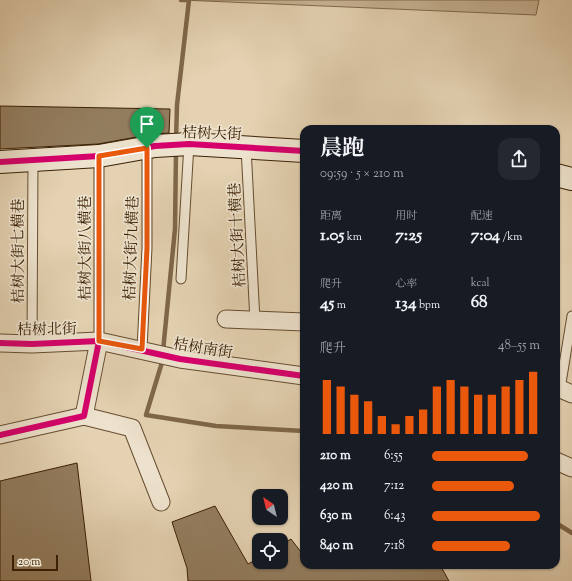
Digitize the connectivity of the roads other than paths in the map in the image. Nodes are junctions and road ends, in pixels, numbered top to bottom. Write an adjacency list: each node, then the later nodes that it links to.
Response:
1 (189, 144): 2 (street, 桔树大街); 3 (street, 桔树大街); 10 (lane)
2 (151, 147): 5 (street, 桔树大街); 18 (lane, 桔树大街九横巷)
3 (246, 147): 4 (street, 桔树大街); 13 (lane, 桔树大街十横巷)
4 (300, 151)
5 (99, 156): 6 (street, 桔树大街); 15 (lane, 桔树大街八横巷)
6 (33, 159): 7 (street, 桔树大街); 17 (lane, 桔树大街七横巷)
7 (0, 162)
8 (560, 175): 9 (street)
9 (572, 179)
10 (181, 280)
11 (572, 316): 20 (lane)
12 (226, 319): 13 (street)
13 (255, 321): 14 (street)
14 (300, 322)
15 (99, 341): 17 (street, 桔树北街); 18 (street, 桔树南街); 21 (street, 桔树北街)
16 (0, 343): 17 (street, 桔树北街)
17 (32, 344)
18 (144, 350): 19 (street, 桔树南街)
19 (300, 375)
20 (563, 390)
21 (84, 416): 22 (street); 25 (street)
22 (0, 435)
23 (560, 463): 24 (street)
24 (572, 468)
25 (161, 502)

